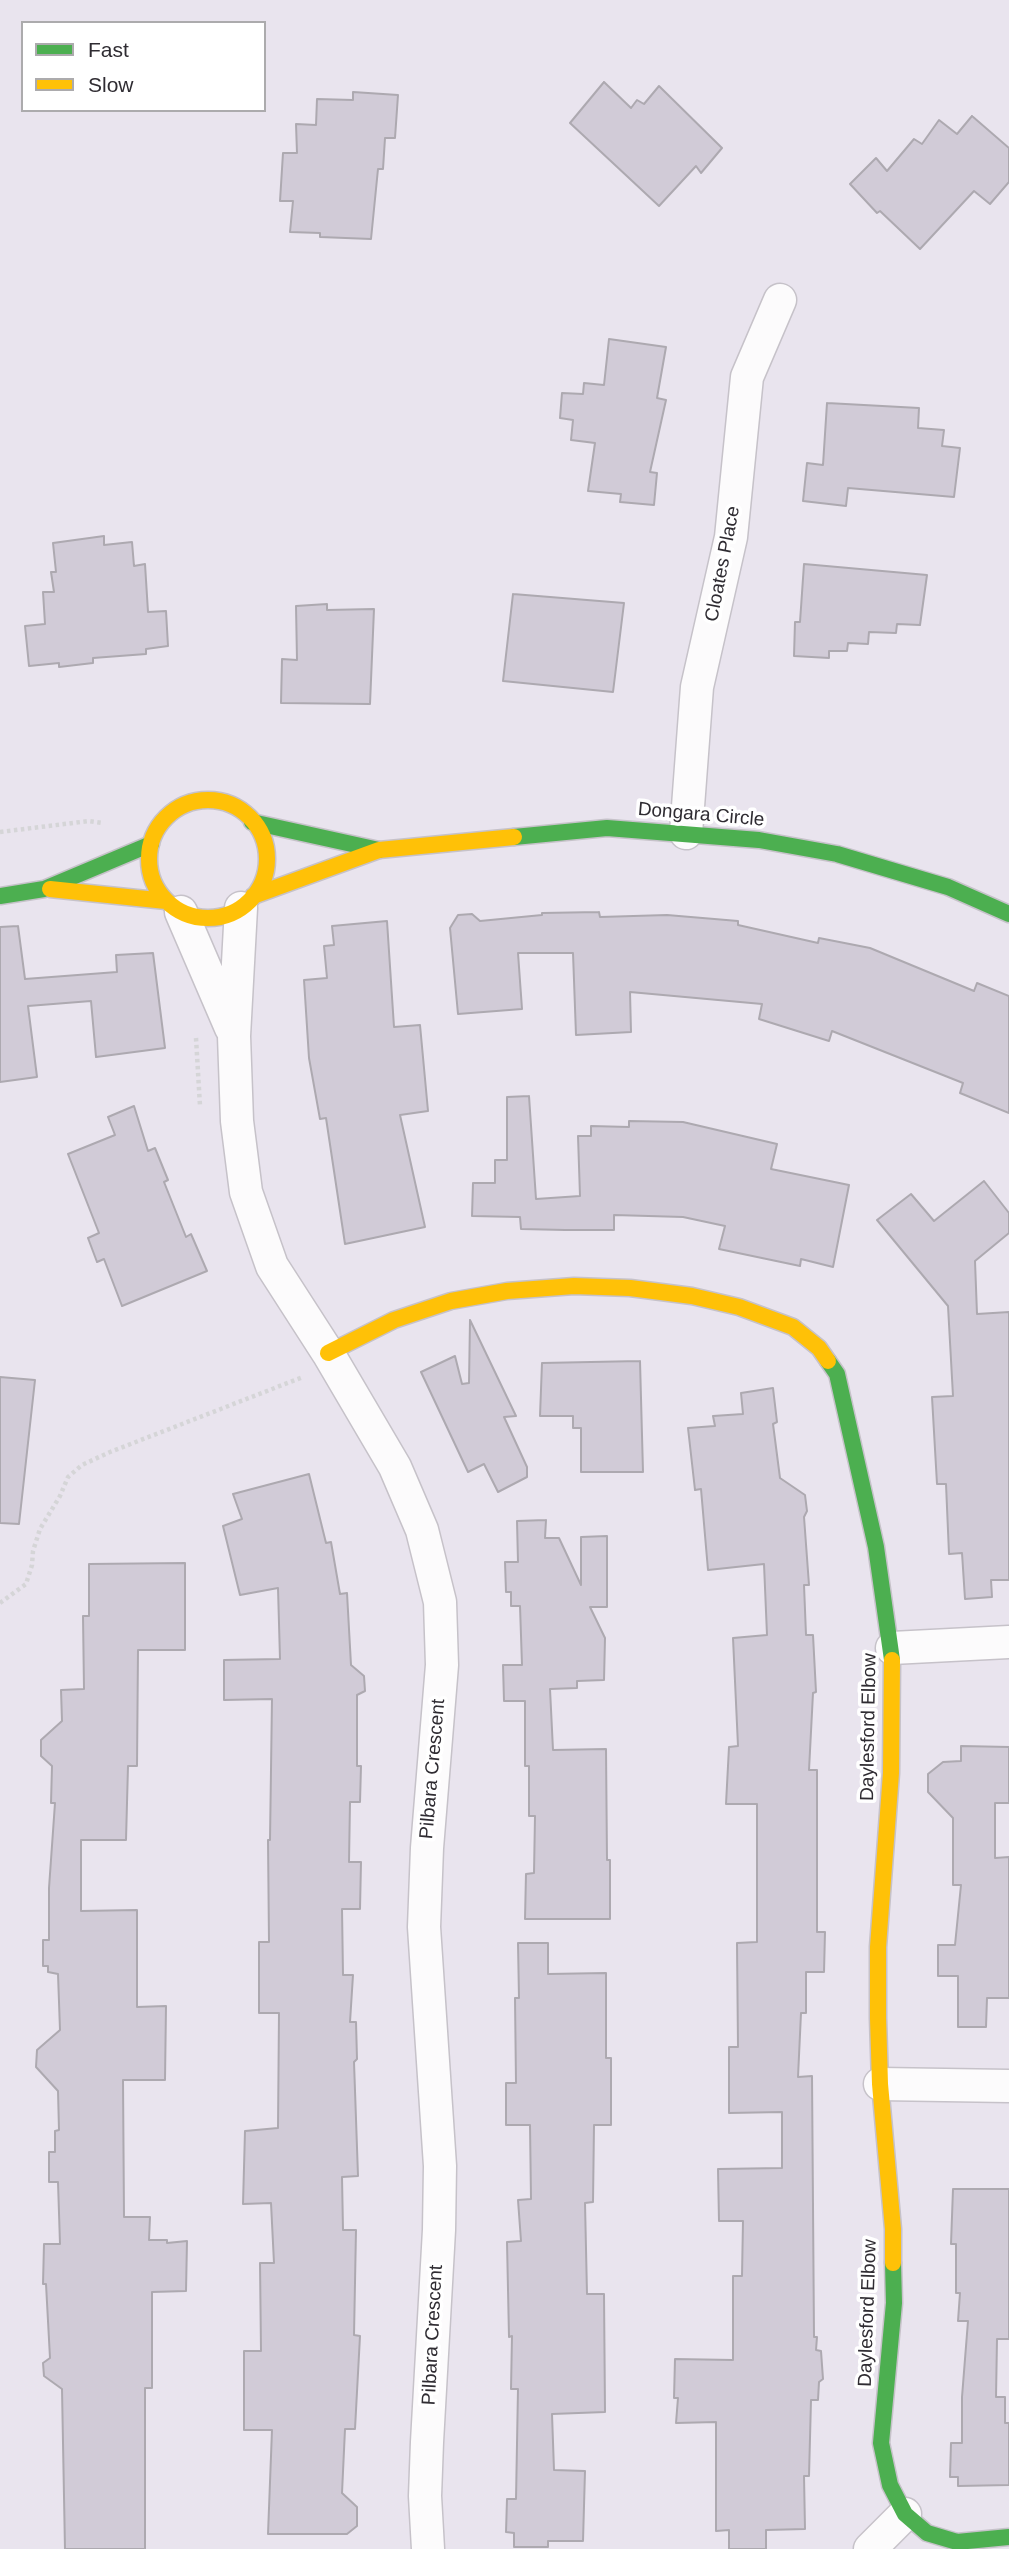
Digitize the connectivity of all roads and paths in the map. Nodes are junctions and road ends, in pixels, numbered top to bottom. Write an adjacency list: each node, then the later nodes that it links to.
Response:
1 (780, 300): 5 (street, Cloates Place)
2 (252, 822): 6 (street); 7 (street, Dongara Circle); 10 (street)
3 (110, 828): 4 (path)
4 (0, 832)
5 (687, 833): 7 (street, Dongara Circle); 12 (street, Dongara Circle)
6 (151, 844): 8 (street); 11 (street)
7 (379, 850): 10 (street, Dongara Circle)
8 (44, 889): 9 (street); 11 (street)
9 (0, 896)
10 (247, 902): 11 (street); 14 (street, Pilbara Crescent)
11 (173, 906): 14 (street, Pilbara Crescent)
12 (1009, 914)
13 (196, 1033): 15 (path)
14 (234, 1036): 16 (street, Pilbara Crescent)
15 (201, 1112)
16 (328, 1353): 20 (street, Daylesford Elbow); 25 (street, Pilbara Crescent)
17 (300, 1367): 18 (path)
18 (0, 1603)
19 (1009, 1642): 20 (street)
20 (892, 1648): 21 (street, Daylesford Elbow)
21 (880, 2084): 22 (street); 23 (street, Daylesford Elbow)
22 (1009, 2086)
23 (905, 2514): 24 (street, Daylesford Elbow); 26 (street)
24 (1009, 2537)
25 (428, 2549)
26 (870, 2549)

